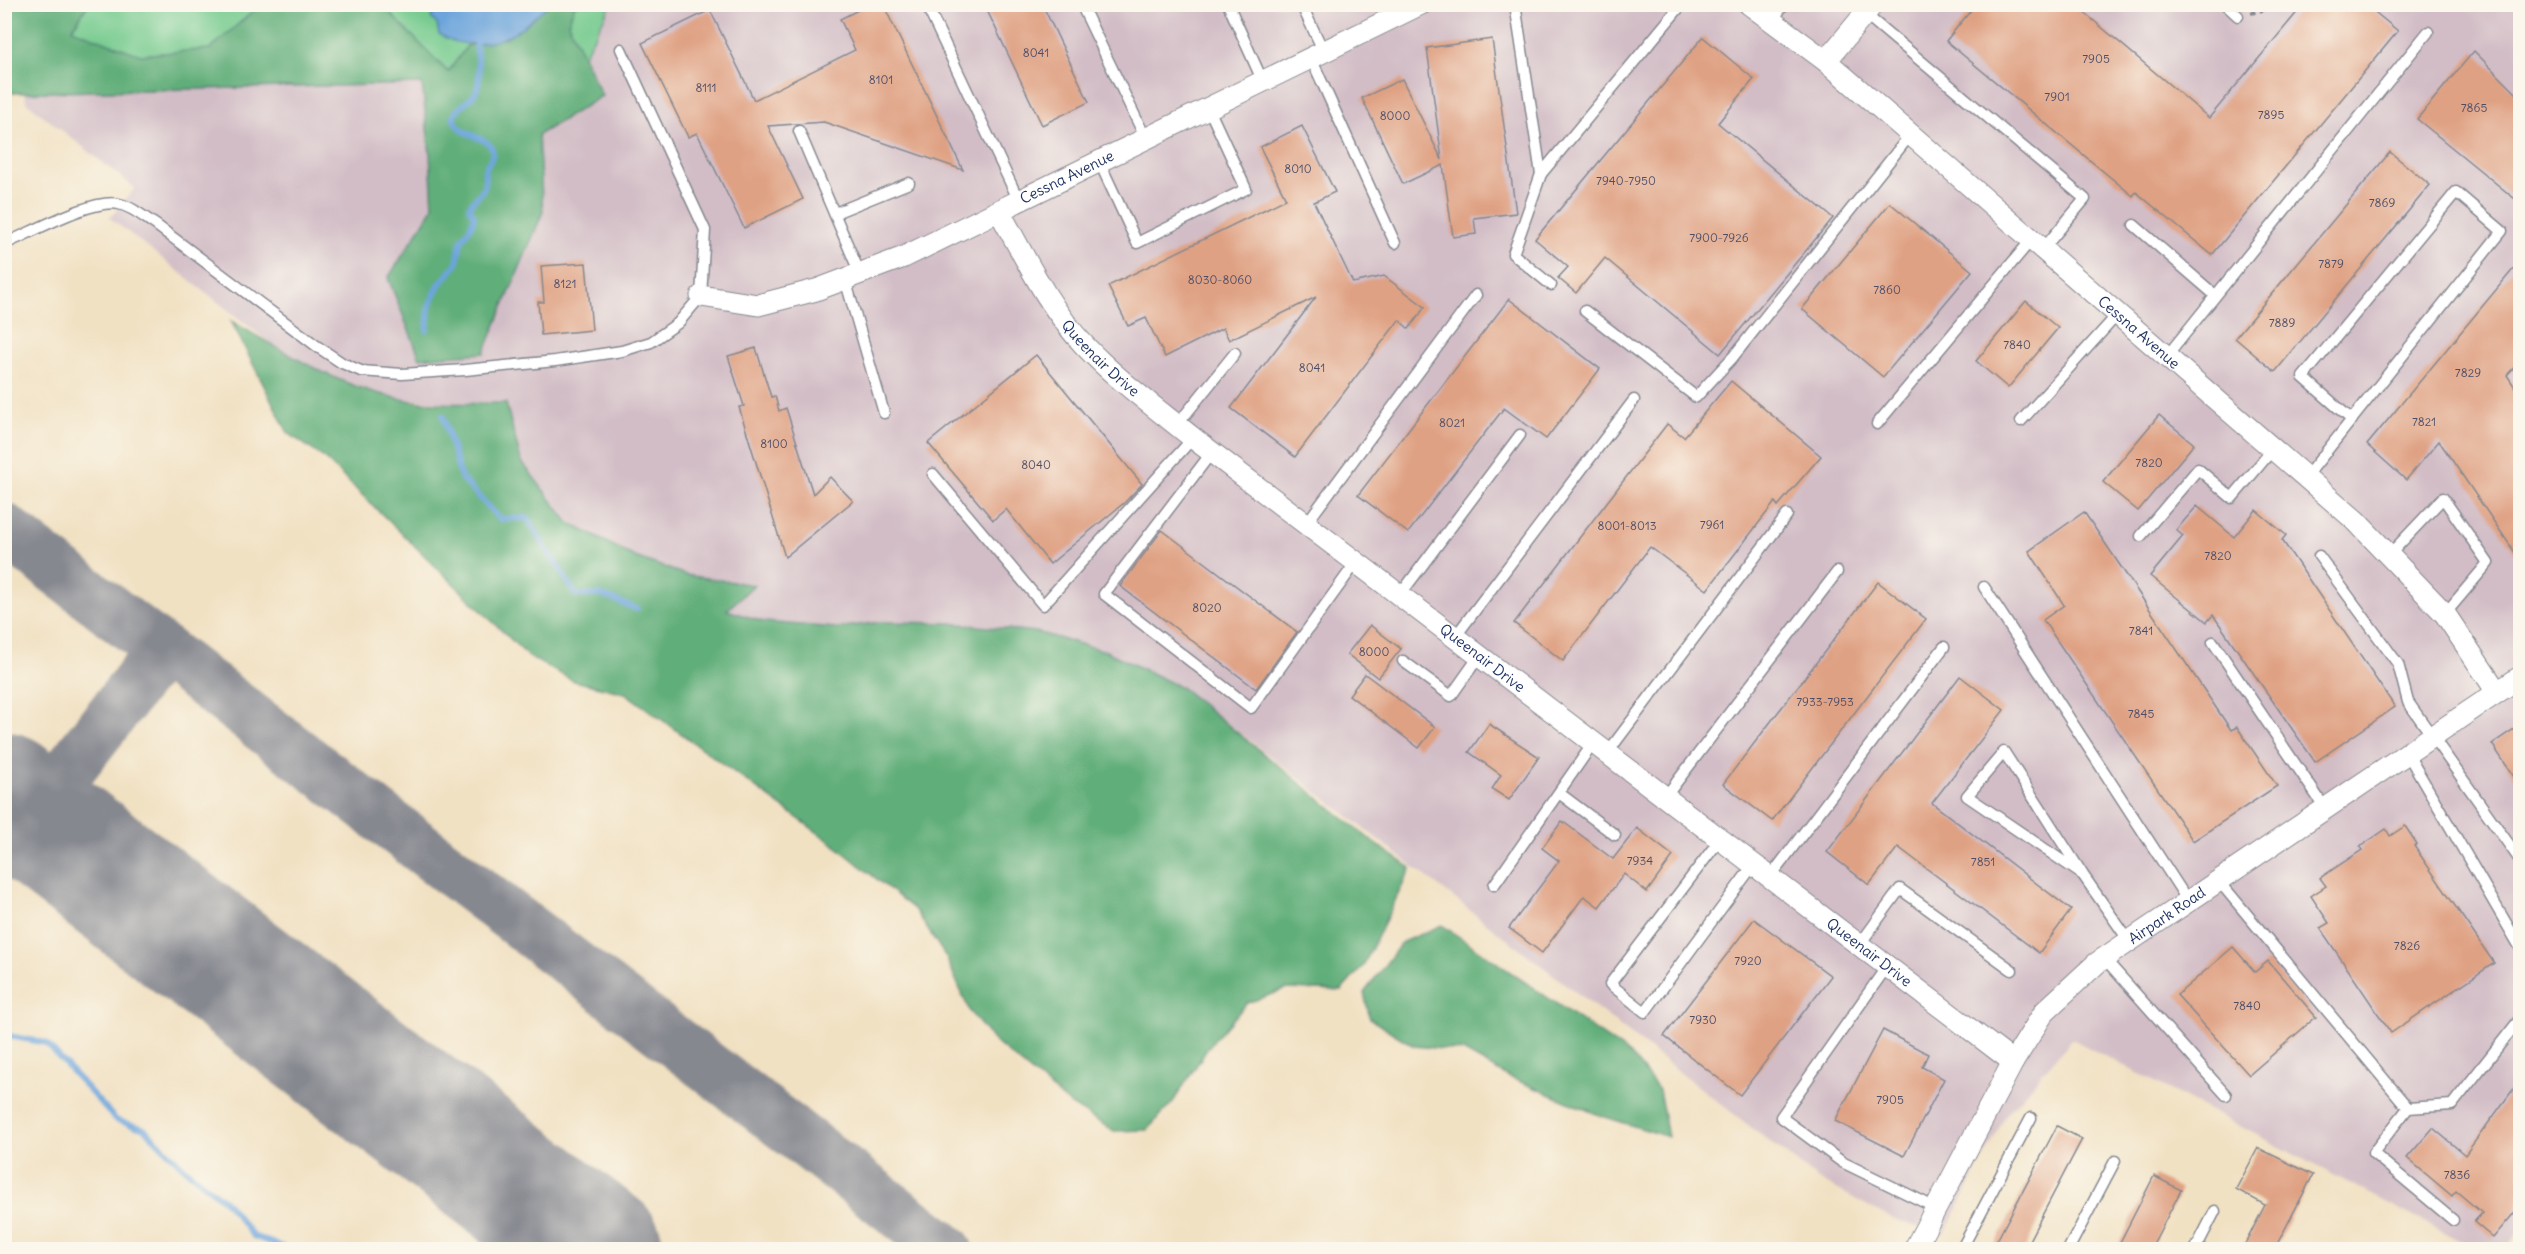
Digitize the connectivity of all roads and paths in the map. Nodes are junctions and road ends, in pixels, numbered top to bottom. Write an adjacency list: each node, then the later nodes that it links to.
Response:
1 (926, 4): 26 (lane)
2 (1081, 4): 22 (lane)
3 (1228, 4): 18 (lane)
4 (1301, 4): 16 (lane)
5 (1420, 4): 16 (street, Cessna Avenue)
6 (1515, 4): 24 (lane)
7 (1682, 4): 24 (lane)
8 (1749, 4): 12 (street, Cessna Avenue)
9 (2225, 4): 13 (lane)
10 (2285, 4): 13 (path)
11 (1869, 9): 17 (street); 32 (lane)
12 (1778, 13): 17 (street, Cessna Avenue)
13 (2238, 16)
14 (2428, 32): 36 (lane)
15 (621, 50): 37 (lane)
16 (1317, 55): 18 (street, Cessna Avenue); 30 (lane)
17 (1826, 61): 21 (street, Cessna Avenue)
18 (1263, 82): 19 (street, Cessna Avenue)
19 (1209, 109): 22 (street, Cessna Avenue); 23 (lane)
20 (799, 131): 28 (lane)
21 (1911, 134): 32 (street, Cessna Avenue); 38 (lane)
22 (1146, 139): 23 (street, Cessna Avenue)
23 (1099, 161): 26 (street, Cessna Avenue)
24 (1540, 174): 34 (lane)
25 (909, 183): 28 (lane)
26 (1019, 201): 27 (street, Cessna Avenue)
27 (999, 211): 33 (street, Cessna Avenue); 47 (street, Queenair Drive)
28 (835, 213): 33 (lane)
29 (2134, 225): 36 (lane)
30 (1395, 243)
31 (4, 244): 37 (lane)
32 (2037, 244): 39 (street, Cessna Avenue); 46 (lane)
33 (853, 277): 37 (street, Cessna Avenue); 43 (lane)
34 (1551, 285)
35 (1476, 295): 54 (lane)
36 (2215, 295): 41 (lane)
37 (701, 296)
38 (1585, 311)
39 (2118, 314): 41 (street, Cessna Avenue); 45 (lane)
40 (1235, 353): 47 (lane)
41 (2167, 356): 49 (street, Cessna Avenue)
42 (1634, 400): 63 (lane)
43 (884, 413)
44 (2352, 420): 44 (lane); 52 (lane)
45 (2021, 421)
46 (1877, 424)
47 (1185, 431): 50 (street, Queenair Drive); 51 (lane)
48 (1520, 435): 61 (lane)
49 (2273, 449): 52 (street, Cessna Avenue); 55 (lane)
50 (1212, 452): 54 (street, Queenair Drive); 58 (lane)
51 (933, 474)
52 (2306, 477): 56 (street, Cessna Avenue)
53 (1787, 515): 71 (lane)
54 (1306, 524): 58 (street, Queenair Drive)
55 (2141, 536)
56 (2390, 554): 62 (street, Cessna Avenue); 62 (lane)
57 (2319, 556): 70 (lane)
58 (1357, 561): 61 (street, Queenair Drive)
59 (1837, 572): 74 (lane)
60 (1984, 587): 84 (lane)
61 (1400, 595): 63 (street, Queenair Drive)
62 (2445, 614): 69 (street, Cessna Avenue)
63 (1455, 636): 66 (street, Queenair Drive)
64 (2212, 642): 75 (lane)
65 (1944, 647): 81 (lane)
66 (1480, 655): 67 (lane); 71 (street, Queenair Drive)
67 (1403, 661)
68 (2520, 676): 69 (street, Airpark Road)
69 (2497, 692): 70 (street, Airpark Road)
70 (2432, 736): 72 (street, Airpark Road); 78 (lane)
71 (1601, 747): 73 (lane); 74 (street, Queenair Drive)
72 (2408, 753): 75 (street, Airpark Road); 87 (lane)
73 (1559, 793): 76 (lane); 83 (lane)
74 (1666, 796): 77 (street, Queenair Drive)
75 (2325, 808): 82 (street, Airpark Road)
76 (1615, 835)
77 (1721, 838): 79 (street, Queenair Drive); 79 (lane)
78 (2520, 860)
79 (1754, 864): 81 (street, Queenair Drive)
80 (2083, 875): 80 (lane); 85 (lane)
81 (1771, 876): 86 (street, Queenair Drive)
82 (2218, 880): 84 (street, Airpark Road); 94 (lane)
83 (1494, 885)
84 (2188, 901): 85 (street, Airpark Road)
85 (2128, 941): 88 (street, Airpark Road)
86 (1860, 944): 89 (street, Queenair Drive); 90 (lane)
87 (2520, 947)
88 (2104, 958): 92 (street, Airpark Road); 93 (lane)
89 (1888, 965): 92 (street, Queenair Drive); 97 (lane)
90 (2012, 970)
91 (2520, 1019): 94 (lane)
92 (2013, 1062): 97 (street, Airpark Road)
93 (2226, 1095)
94 (2408, 1108): 99 (lane)
95 (2031, 1118): 101 (lane)
96 (2115, 1161): 102 (lane)
97 (1936, 1208): 100 (street, Airpark Road)
98 (2215, 1211): 103 (lane)
99 (2453, 1220)
100 (1914, 1250)
101 (1961, 1250)
102 (2068, 1250)
103 (2195, 1250)

